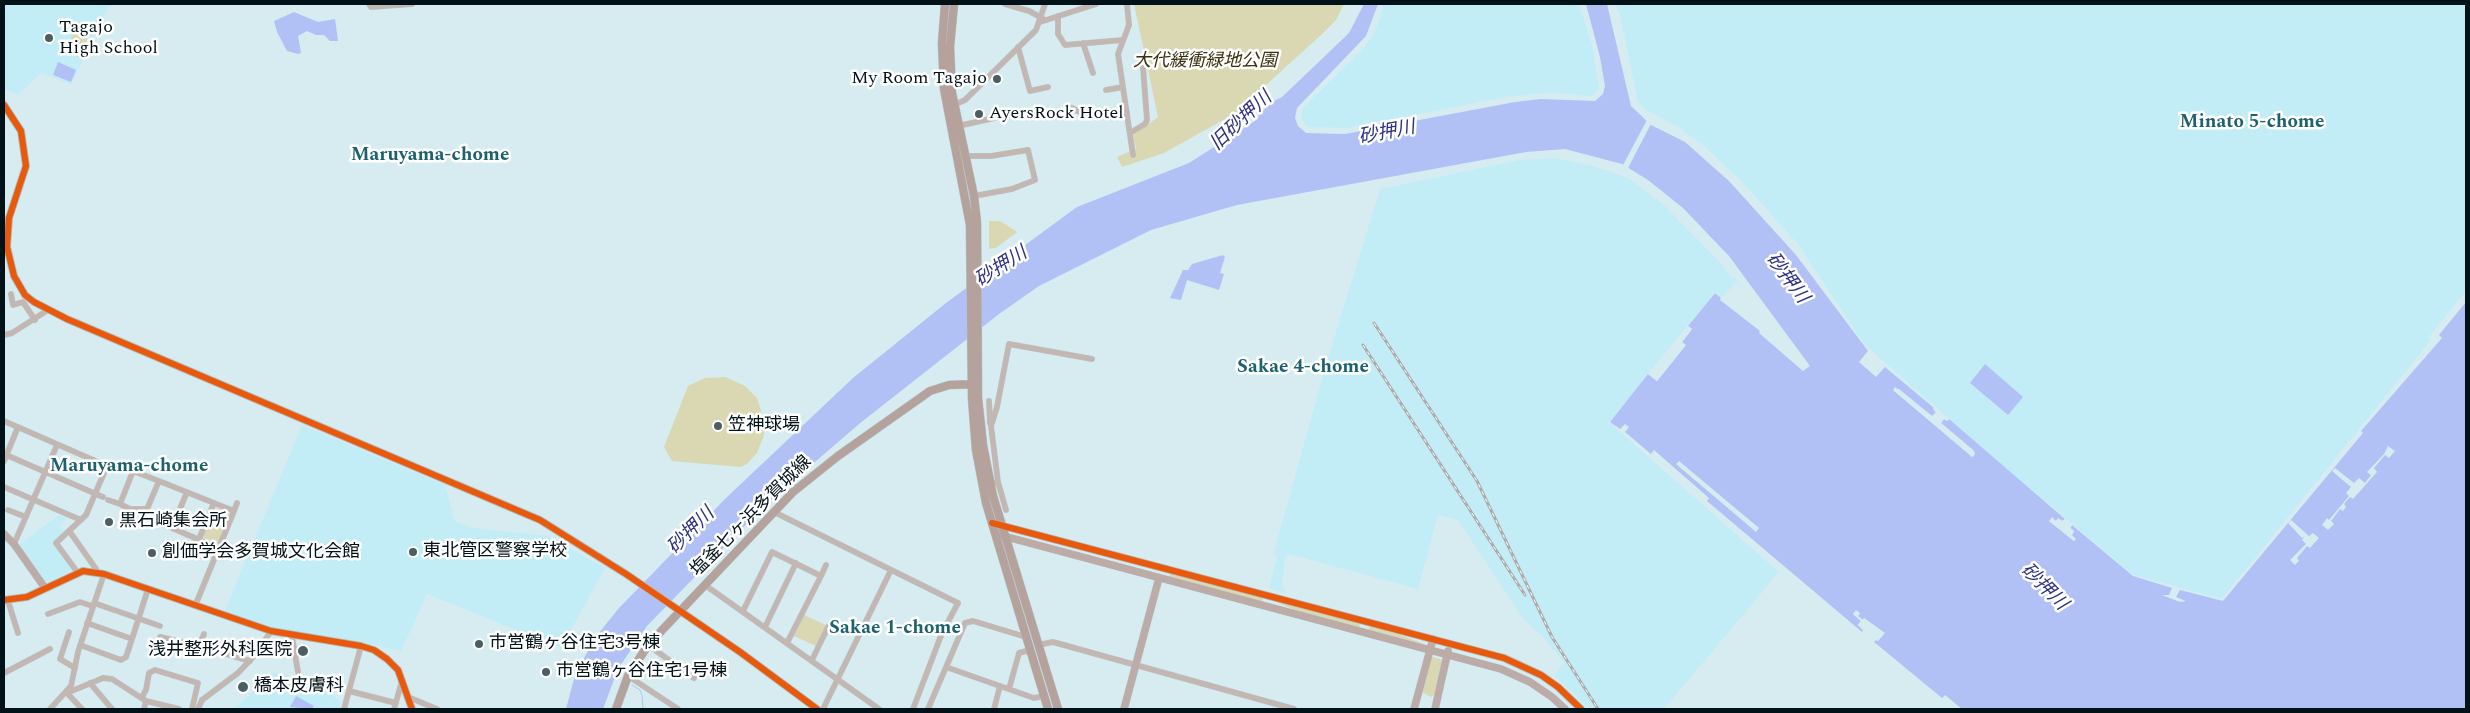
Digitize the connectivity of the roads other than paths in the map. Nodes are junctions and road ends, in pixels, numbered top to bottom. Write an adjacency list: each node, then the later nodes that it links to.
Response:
1 (369, 4): 2 (street)
2 (412, 4)
3 (945, 4): 20 (main road)
4 (954, 4): 20 (main road)
5 (1009, 4): 10 (street)
6 (1045, 4): 10 (street)
7 (1096, 4): 9 (street)
8 (1126, 4): 11 (street)
9 (1058, 16): 10 (street); 12 (street)
10 (1041, 20): 13 (street)
11 (1123, 40): 12 (street); 17 (street)
12 (1083, 44): 15 (street)
13 (1018, 47): 16 (street); 20 (street)
14 (1143, 67): 25 (street)
15 (1094, 73)
16 (1048, 86)
17 (1123, 87): 18 (street); 23 (street)
18 (1106, 90)
19 (4, 105): 31 (street)
20 (950, 106): 24 (main road); 29 (main road)
21 (1072, 108): 23 (street)
22 (1022, 112): 24 (street)
23 (1126, 112): 25 (street)
24 (958, 126): 27 (main road)
25 (1130, 133): 26 (street)
26 (1133, 155)
27 (966, 156): 28 (main road); 28 (street)
28 (974, 196): 29 (main road)
29 (975, 274): 35 (main road)
30 (11, 294): 32 (street)
31 (48, 310): 32 (street); 85 (street)
32 (35, 320): 33 (street)
33 (4, 335)
34 (1092, 359): 38 (street)
35 (975, 384): 44 (main road); 55 (main road, 塩釜七ヶ浜多賀城線); 59 (main road)
36 (989, 401): 38 (street)
37 (4, 421): 39 (street)
38 (990, 426): 44 (street)
39 (18, 427): 40 (street); 41 (street)
40 (57, 445): 42 (street); 47 (street)
41 (4, 457): 42 (street)
42 (46, 472): 47 (street); 48 (street)
43 (159, 481): 46 (street); 51 (street); 51 (street)
44 (994, 483): 53 (street); 60 (main road)
45 (4, 487): 48 (street)
46 (187, 492): 49 (street); 61 (street)
47 (95, 494): 51 (street); 58 (street)
48 (34, 500): 56 (street); 58 (street)
49 (214, 503): 54 (street); 66 (street)
50 (237, 503): 54 (street)
51 (120, 504)
52 (8, 510): 56 (street)
53 (1006, 510)
54 (234, 511): 68 (street)
55 (774, 512): 74 (street); 79 (main road, 塩釜七ヶ浜多賀城線)
56 (26, 517): 67 (street)
57 (150, 519): 61 (street)
58 (81, 520): 62 (street)
59 (992, 523): 60 (street); 64 (main road)
60 (1003, 526): 65 (main road); 69 (street)
61 (172, 528): 66 (street)
62 (70, 532): 75 (street); 76 (street)
63 (4, 534): 67 (street)
64 (996, 534): 65 (street); 98 (main road)
65 (1007, 537): 70 (street); 106 (main road)
66 (199, 539): 68 (street)
67 (14, 544): 80 (street)
68 (218, 548): 84 (street)
69 (1095, 550): 70 (street); 73 (street)
70 (1092, 560): 78 (street)
71 (796, 563): 77 (street); 86 (street); 91 (street)
72 (826, 565): 77 (street)
73 (1160, 568): 78 (street); 101 (street)
74 (892, 570): 123 (street); 149 (street)
75 (78, 573): 76 (street); 80 (street)
76 (100, 573): 81 (street); 83 (street)
77 (821, 576): 102 (street)
78 (1159, 578): 111 (street); 115 (street)
79 (705, 585): 85 (main road, 塩釜七ヶ浜多賀城線); 86 (street)
80 (45, 588): 82 (street)
81 (148, 589): 84 (street); 88 (street)
82 (6, 600): 95 (street)
83 (93, 604): 87 (street); 88 (street); 89 (street)
84 (195, 606): 93 (street)
85 (676, 609): 105 (main road, 塩釜七ヶ浜多賀城線); 146 (street)
86 (743, 611): 91 (street)
87 (48, 614)
88 (138, 618): 90 (street); 100 (street)
89 (87, 623): 100 (street); 104 (street)
90 (160, 626)
91 (765, 627): 102 (street)
92 (828, 627): 113 (street)
93 (271, 631): 97 (street); 114 (street)
94 (69, 632): 117 (street)
95 (18, 633)
96 (204, 634): 107 (street)
97 (292, 636): 108 (street); 118 (street)
98 (1026, 636): 110 (main road); 116 (street)
99 (160, 637): 107 (street)
100 (132, 639): 104 (street)
101 (1433, 639): 103 (street); 111 (street)
102 (787, 643): 113 (street)
103 (1448, 643): 112 (street); 133 (street)
104 (80, 645): 117 (street)
105 (648, 645): 120 (main road, 塩釜七ヶ浜多賀城線); 121 (street)
106 (1038, 645): 115 (street); 153 (main road)
107 (199, 646): 114 (street)
108 (361, 646): 122 (street); 127 (street)
109 (50, 649): 119 (street)
110 (1030, 650): 126 (street); 129 (main road)
111 (1430, 650): 112 (street); 156 (street)
112 (1449, 655): 157 (street); 158 (street)
113 (812, 660): 123 (street)
114 (250, 661): 140 (street)
115 (1135, 665): 154 (street); 155 (street)
116 (946, 666): 125 (street); 150 (street)
117 (74, 668): 128 (street)
118 (298, 672)
119 (4, 673)
120 (628, 676): 144 (main road, 塩釜七ヶ浜多賀城線); 145 (street)
121 (694, 678)
122 (402, 679): 130 (street); 132 (street)
123 (838, 680): 147 (street); 148 (street)
124 (90, 683): 128 (street); 131 (street); 136 (street)
125 (1000, 686): 126 (street); 151 (street)
126 (1009, 689): 129 (street)
127 (349, 691): 132 (street); 141 (street)
128 (67, 693): 134 (street); 135 (street)
129 (1044, 696): 152 (main road)
130 (408, 698): 142 (street); 143 (street)
131 (144, 699): 137 (street); 138 (street); 139 (street)
132 (395, 706)
133 (1578, 708)
134 (50, 709)
135 (82, 709)
136 (112, 709)
137 (144, 709)
138 (179, 709)
139 (192, 709)
140 (198, 709)
141 (344, 709)
142 (412, 709)
143 (437, 709)
144 (616, 709)
145 (678, 709)
146 (817, 709)
147 (823, 709)
148 (879, 709)
149 (913, 709)
150 (928, 709)
151 (994, 709)
152 (1048, 709)
153 (1058, 709)
154 (1124, 709)
155 (1294, 709)
156 (1414, 709)
157 (1435, 709)
158 (1565, 709)

